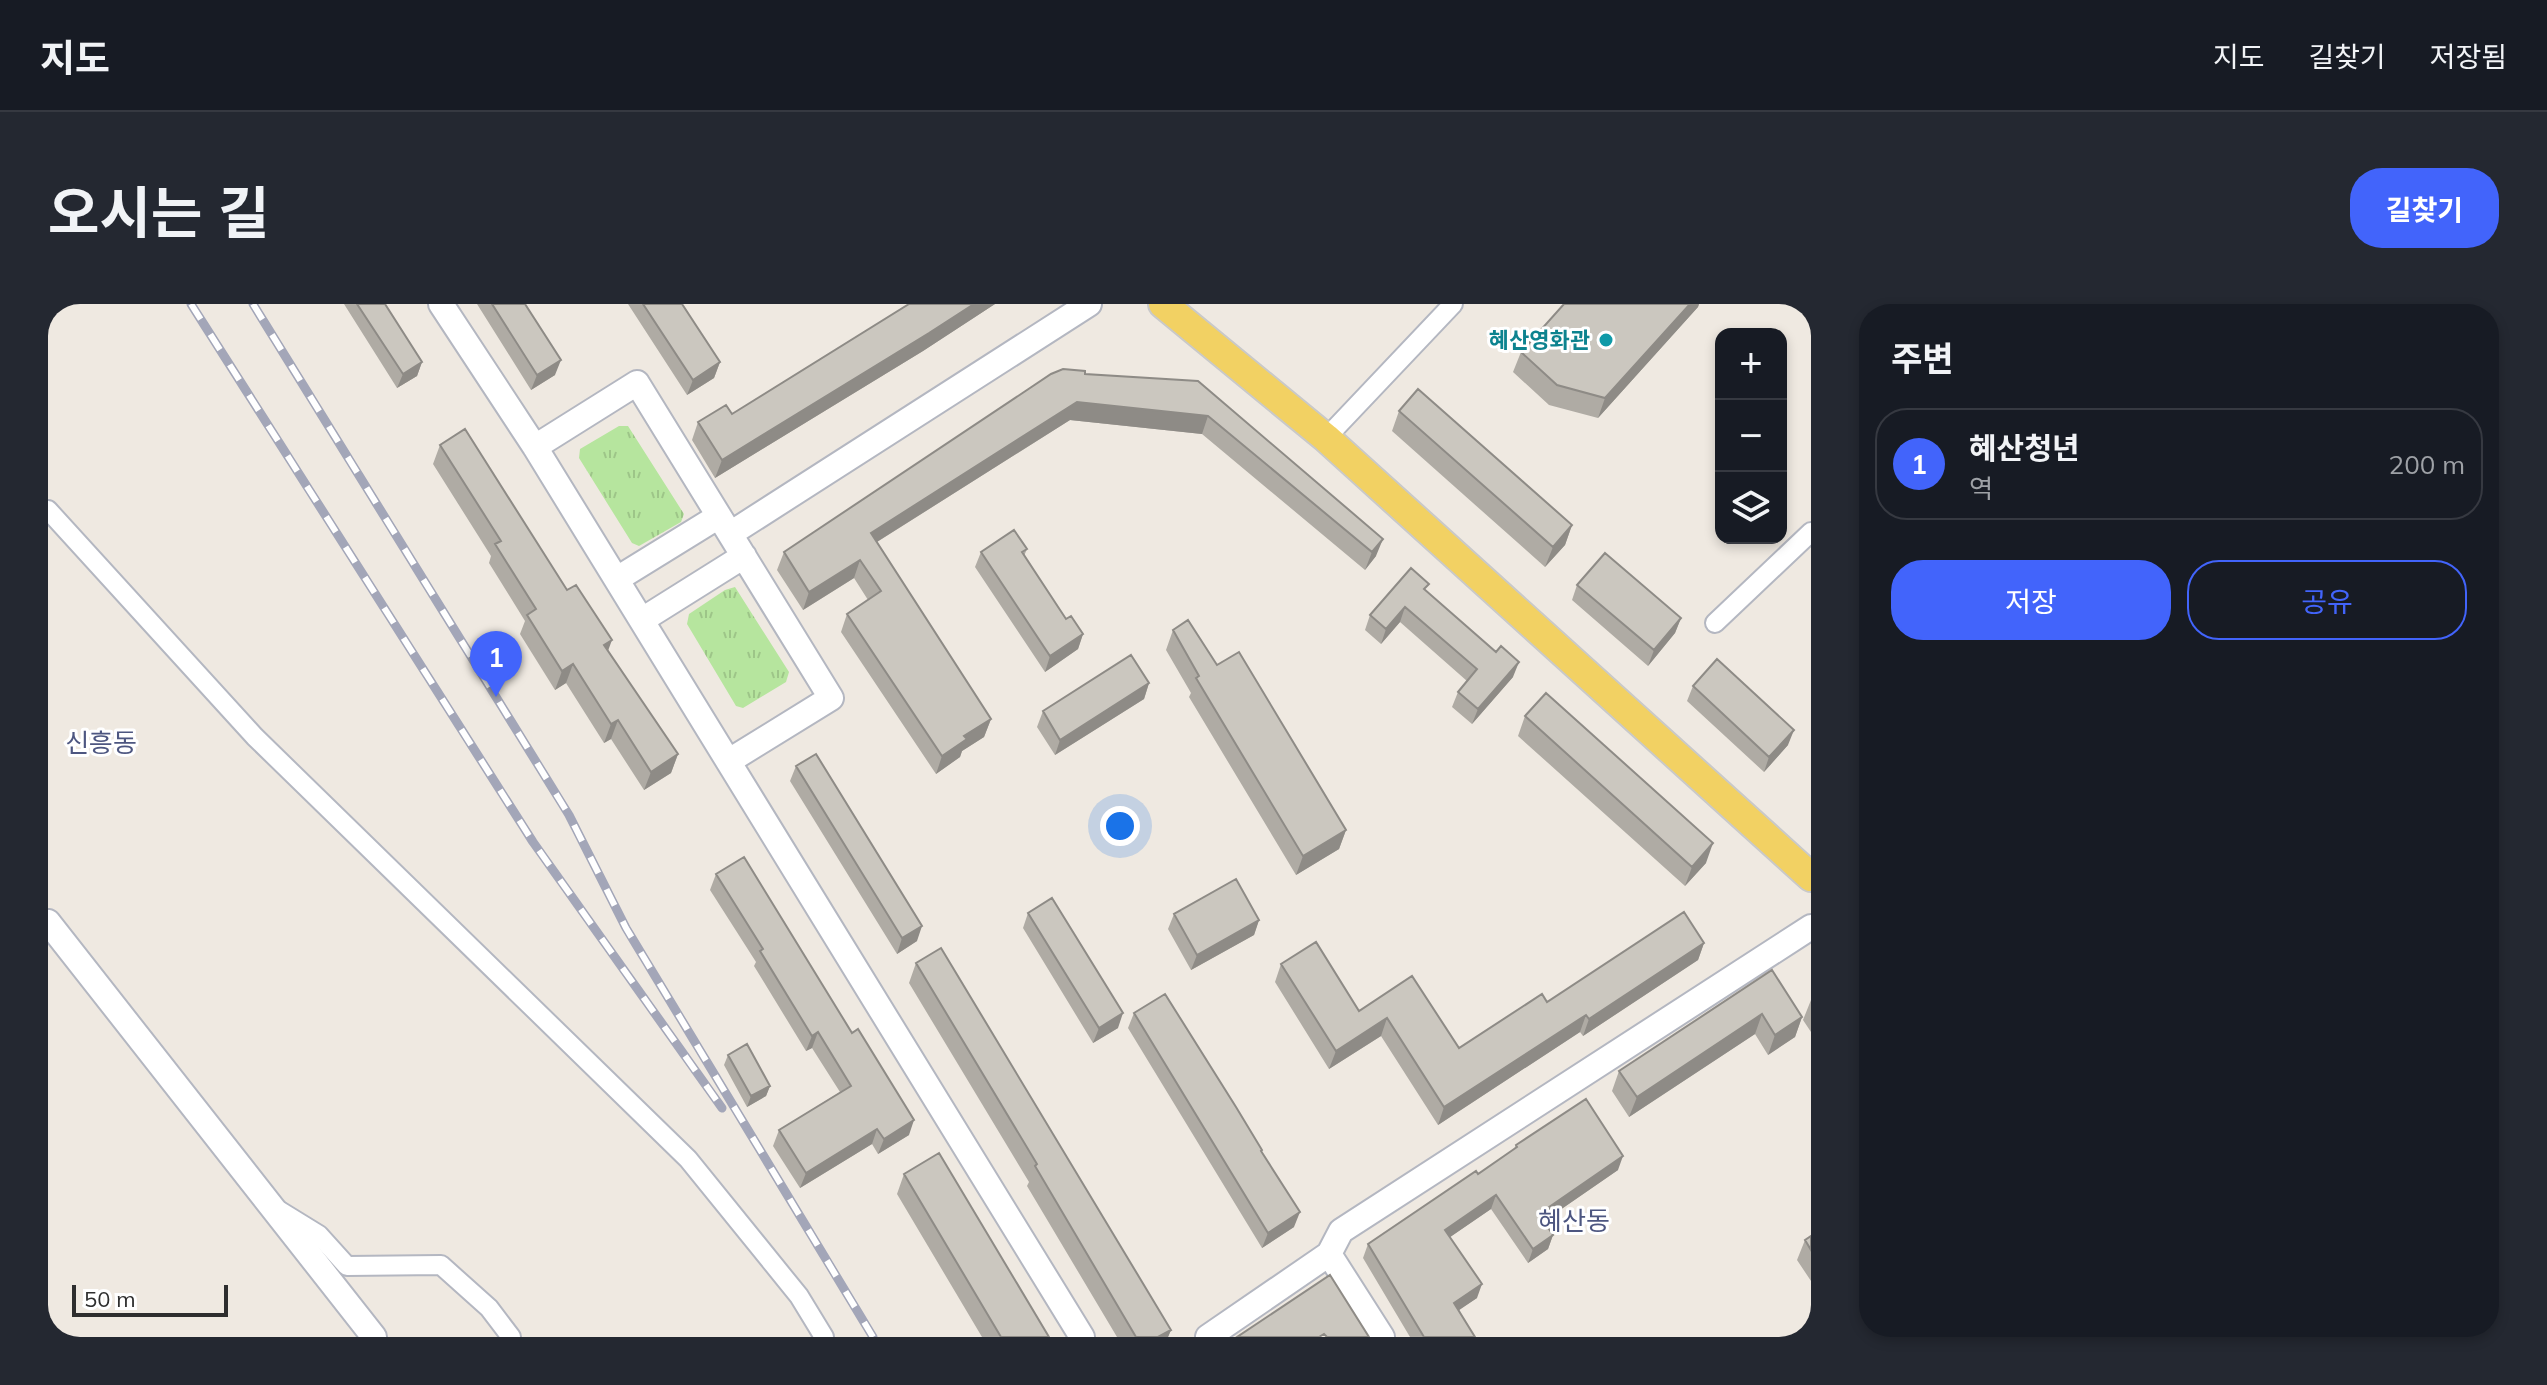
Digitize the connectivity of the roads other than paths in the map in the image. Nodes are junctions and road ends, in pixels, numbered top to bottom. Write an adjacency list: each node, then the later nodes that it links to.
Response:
1 (441, 304): 6 (main road)
2 (1089, 304): 8 (main road)
3 (1163, 304): 5 (main road)
4 (1453, 304): 5 (street)
5 (1326, 438): 15 (main road)
6 (535, 447): 8 (main road); 11 (main road)
7 (48, 510): 22 (street)
8 (724, 525): 10 (main road); 11 (main road)
9 (1811, 532): 13 (street)
10 (744, 556): 12 (main road); 14 (main road)
11 (617, 579): 12 (main road)
12 (642, 620): 14 (main road)
13 (1715, 623)
14 (729, 761): 23 (main road)
15 (1811, 877)
16 (48, 922): 18 (main road)
17 (1811, 927): 19 (main road)
18 (268, 1203): 20 (main road); 21 (street)
19 (1329, 1254): 24 (main road); 25 (main road)
20 (374, 1337)
21 (511, 1337)
22 (824, 1337)
23 (1082, 1337)
24 (1208, 1337)
25 (1382, 1337)

